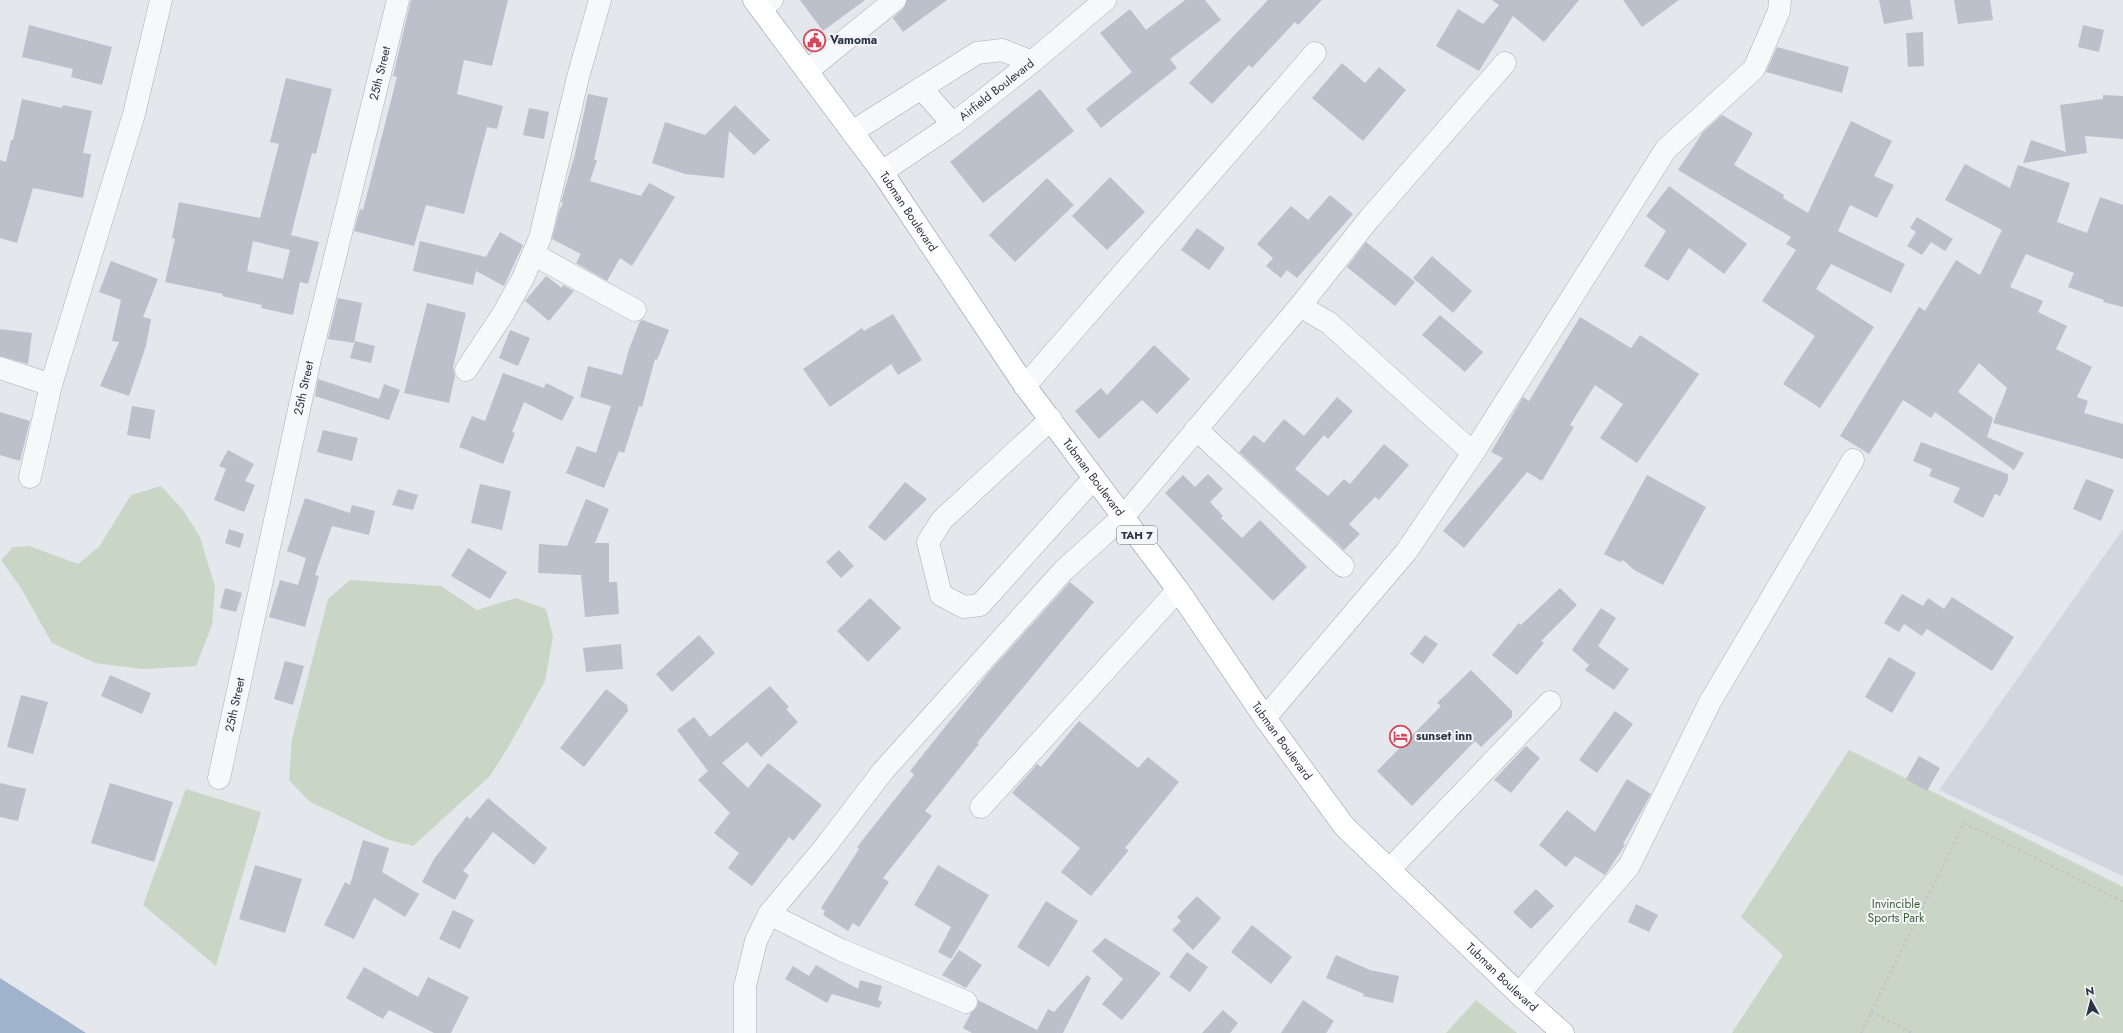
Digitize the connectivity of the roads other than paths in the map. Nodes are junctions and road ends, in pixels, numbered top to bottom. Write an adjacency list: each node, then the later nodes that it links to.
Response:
1 (161, 0): 21 (street)
2 (398, 0): 34 (street, 25th Street)
3 (600, 0): 16 (street)
4 (895, 0): 11 (street)
5 (1105, 0): 9 (street, Airfield Boulevard)
6 (1780, 0): 25 (street)
7 (762, 3): 11 (highway, Tubman Boulevard / TAH 7)
8 (1315, 53): 22 (street)
9 (1032, 62): 12 (street); 13 (street, Airfield Boulevard)
10 (1505, 63): 17 (street)
11 (807, 71): 14 (highway, Tubman Boulevard / TAH 7)
12 (921, 88): 13 (street); 14 (street)
13 (953, 124): 15 (street, Airfield Boulevard)
14 (852, 132): 15 (highway, Tubman Boulevard / TAH 7)
15 (882, 172): 22 (highway, Tubman Boulevard / TAH 7)
16 (533, 254): 18 (street); 20 (street)
17 (1300, 306): 24 (street); 25 (street)
18 (635, 310)
19 (0, 368): 21 (street)
20 (466, 370)
21 (51, 385): 27 (street)
22 (1025, 386): 23 (highway, Tubman Boulevard / TAH 7)
23 (1051, 419): 28 (highway, Tubman Boulevard / TAH 7); 28 (street)
24 (1196, 429): 29 (street); 30 (street)
25 (1473, 453): 33 (street)
26 (1853, 460): 38 (street)
27 (30, 477)
28 (1094, 478): 29 (highway, Tubman Boulevard / TAH 7)
29 (1124, 516): 31 (highway, Tubman Boulevard / TAH 7); 37 (street)
30 (1343, 566)
31 (1178, 590): 33 (highway, Tubman Boulevard / TAH 7); 35 (street)
32 (1550, 702): 36 (street)
33 (1265, 718): 36 (highway, Tubman Boulevard / TAH 7)
34 (219, 778)
35 (981, 808)
36 (1390, 869): 38 (highway, Tubman Boulevard / TAH 7)
37 (768, 914): 39 (street); 40 (street)
38 (1519, 994): 41 (highway, Tubman Boulevard / TAH 7)
39 (966, 1002)
40 (745, 1033)
41 (1563, 1033)

